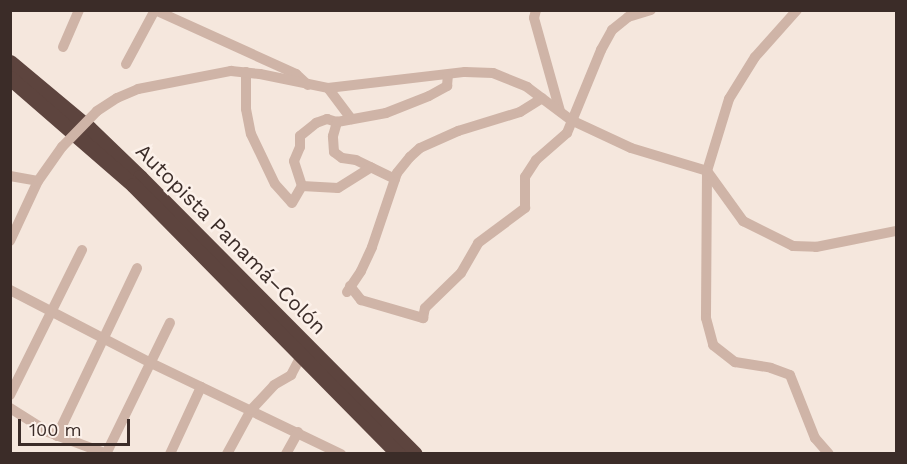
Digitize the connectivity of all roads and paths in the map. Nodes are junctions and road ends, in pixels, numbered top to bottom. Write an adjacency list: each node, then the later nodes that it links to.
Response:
1 (79, 10): 6 (street)
2 (155, 10): 8 (street); 12 (street)
3 (536, 10): 15 (street)
4 (651, 10): 17 (street)
5 (797, 10): 20 (street)
6 (63, 47)
7 (10, 62): 47 (highway, Autopista Panamá–Colón)
8 (126, 64)
9 (246, 72): 12 (street); 23 (street, bridge); 24 (street)
10 (448, 75): 13 (street); 14 (street); 16 (street)
11 (10, 78): 33 (highway, Autopista Panamá–Colón)
12 (310, 86): 13 (street)
13 (328, 88): 16 (street)
14 (542, 98): 15 (street); 22 (street)
15 (560, 111): 17 (street)
16 (351, 119): 18 (street)
17 (571, 120): 20 (street); 22 (street)
18 (337, 122): 19 (street); 24 (street)
19 (371, 167): 22 (street); 24 (street)
20 (707, 171): 25 (street); 48 (street)
21 (10, 176): 23 (street)
22 (395, 179)
23 (38, 181): 26 (street)
24 (302, 186)
25 (897, 231)
26 (11, 240)
27 (82, 250): 30 (street)
28 (137, 268): 32 (street)
29 (10, 290): 30 (street)
30 (52, 311): 32 (street); 36 (street)
31 (170, 322): 34 (street)
32 (103, 339): 34 (street); 40 (street)
33 (302, 356): 37 (street); 46 (highway, Autopista Panamá–Colón)
34 (151, 363): 35 (street); 41 (street)
35 (201, 387): 37 (street); 42 (street)
36 (10, 395)
37 (251, 410): 39 (street); 43 (street)
38 (12, 414): 40 (street)
39 (298, 432): 44 (street); 45 (street)
40 (57, 436): 41 (street)
41 (106, 453)
42 (170, 453)
43 (227, 453)
44 (286, 453)
45 (341, 453)
46 (398, 453)
47 (415, 453)
48 (828, 453)

